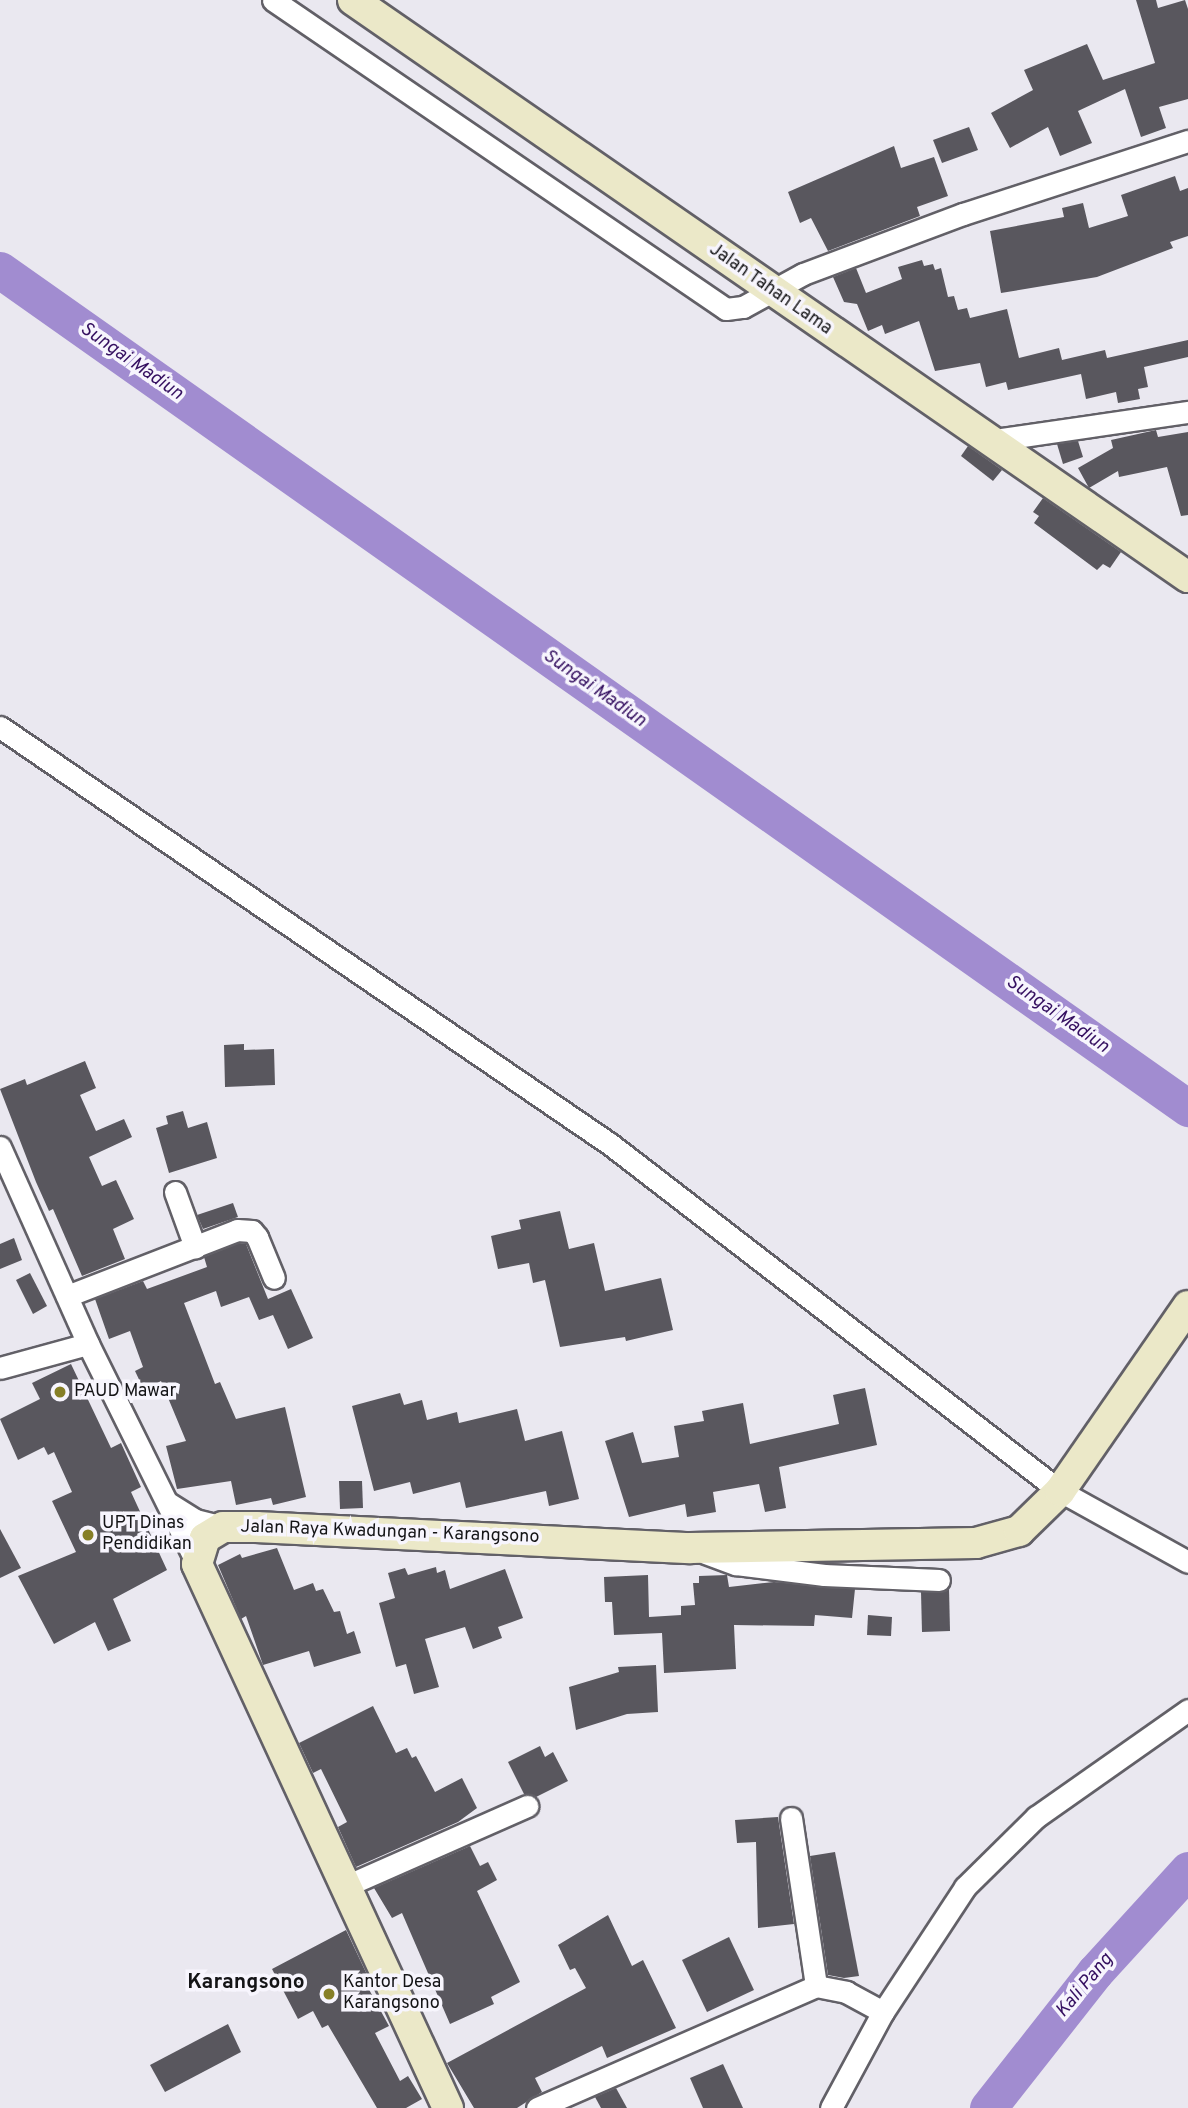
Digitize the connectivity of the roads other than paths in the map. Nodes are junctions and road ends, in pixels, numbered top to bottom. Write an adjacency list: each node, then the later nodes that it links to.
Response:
1 (273, 0): 4 (street)
2 (353, 0): 4 (main road, Jalan Tahan Lama)
3 (1188, 141): 4 (street)
4 (768, 289): 6 (main road, Jalan Tahan Lama)
5 (1188, 412): 6 (street)
6 (988, 441): 7 (main road, Jalan Tahan Lama)
7 (1188, 577)
8 (0, 727): 17 (street)
9 (0, 1147): 13 (street)
10 (174, 1192): 11 (street)
11 (195, 1247): 12 (street); 13 (street)
12 (274, 1278)
13 (67, 1296): 15 (street)
14 (1188, 1306): 17 (main road, Jalan Raya Kwadungan - Karangsono)
15 (88, 1344): 16 (street); 18 (street)
16 (0, 1368)
17 (1060, 1491): 20 (main road, Jalan Raya Kwadungan - Karangsono); 21 (street)
18 (166, 1502): 19 (street); 22 (street)
19 (223, 1527): 20 (main road, Jalan Raya Kwadungan - Karangsono); 22 (main road, Jalan Raya Kwadungan - Karangsono)
20 (690, 1548): 23 (street)
21 (1188, 1562)
22 (197, 1564): 27 (main road)
23 (939, 1580)
24 (1188, 1710): 29 (street)
25 (527, 1805): 27 (street)
26 (791, 1818): 28 (street)
27 (348, 1885): 30 (main road)
28 (816, 1986): 29 (street); 31 (street)
29 (883, 2012): 32 (street)
30 (448, 2108)
31 (537, 2108)
32 (831, 2108)

